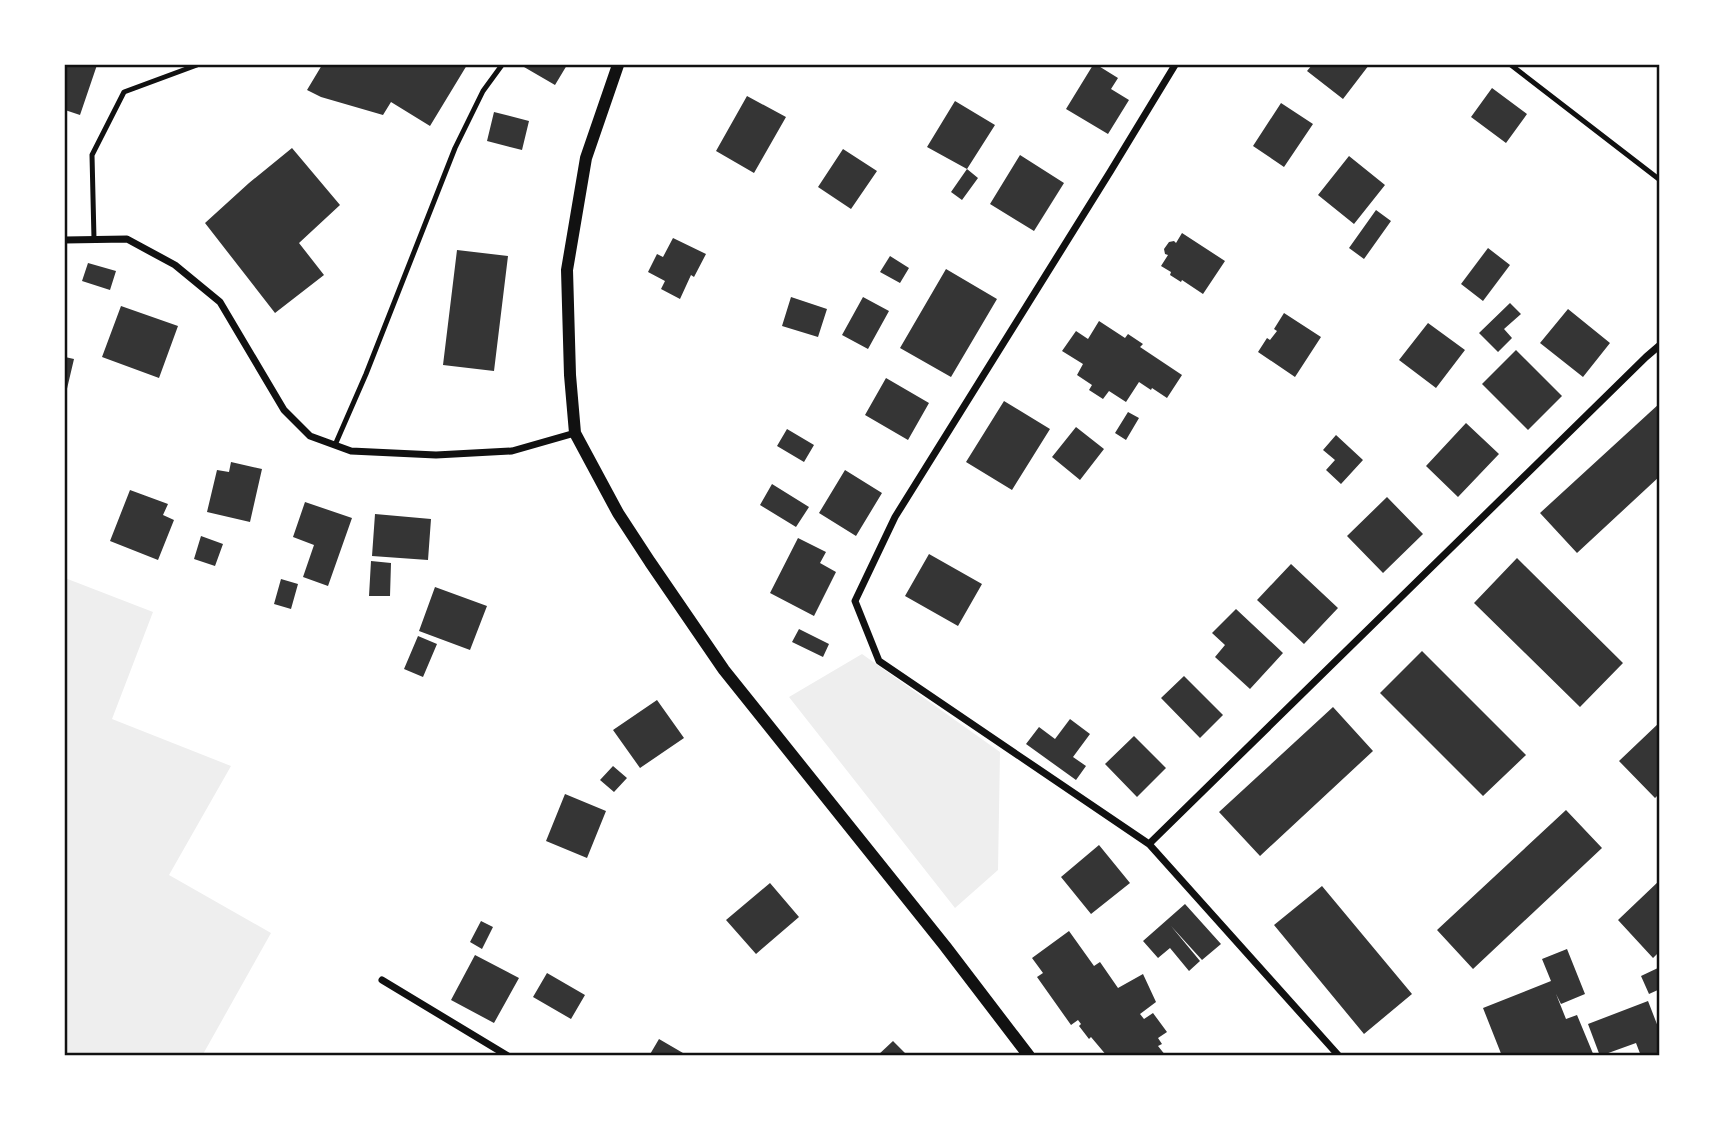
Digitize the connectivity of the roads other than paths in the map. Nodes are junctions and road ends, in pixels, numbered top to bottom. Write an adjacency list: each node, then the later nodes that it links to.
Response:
1 (197, 65): 7 (lane)
2 (502, 65): 11 (lane)
3 (618, 65): 10 (street)
4 (1175, 65): 12 (street)
5 (1511, 65): 6 (lane)
6 (1660, 180)
7 (94, 239): 8 (street); 11 (street)
8 (65, 240)
9 (1660, 345): 12 (street)
10 (575, 433): 11 (street); 15 (street)
11 (335, 445)
12 (1150, 844): 16 (street)
13 (382, 979): 14 (street)
14 (508, 1056)
15 (1029, 1056)
16 (1339, 1056)

